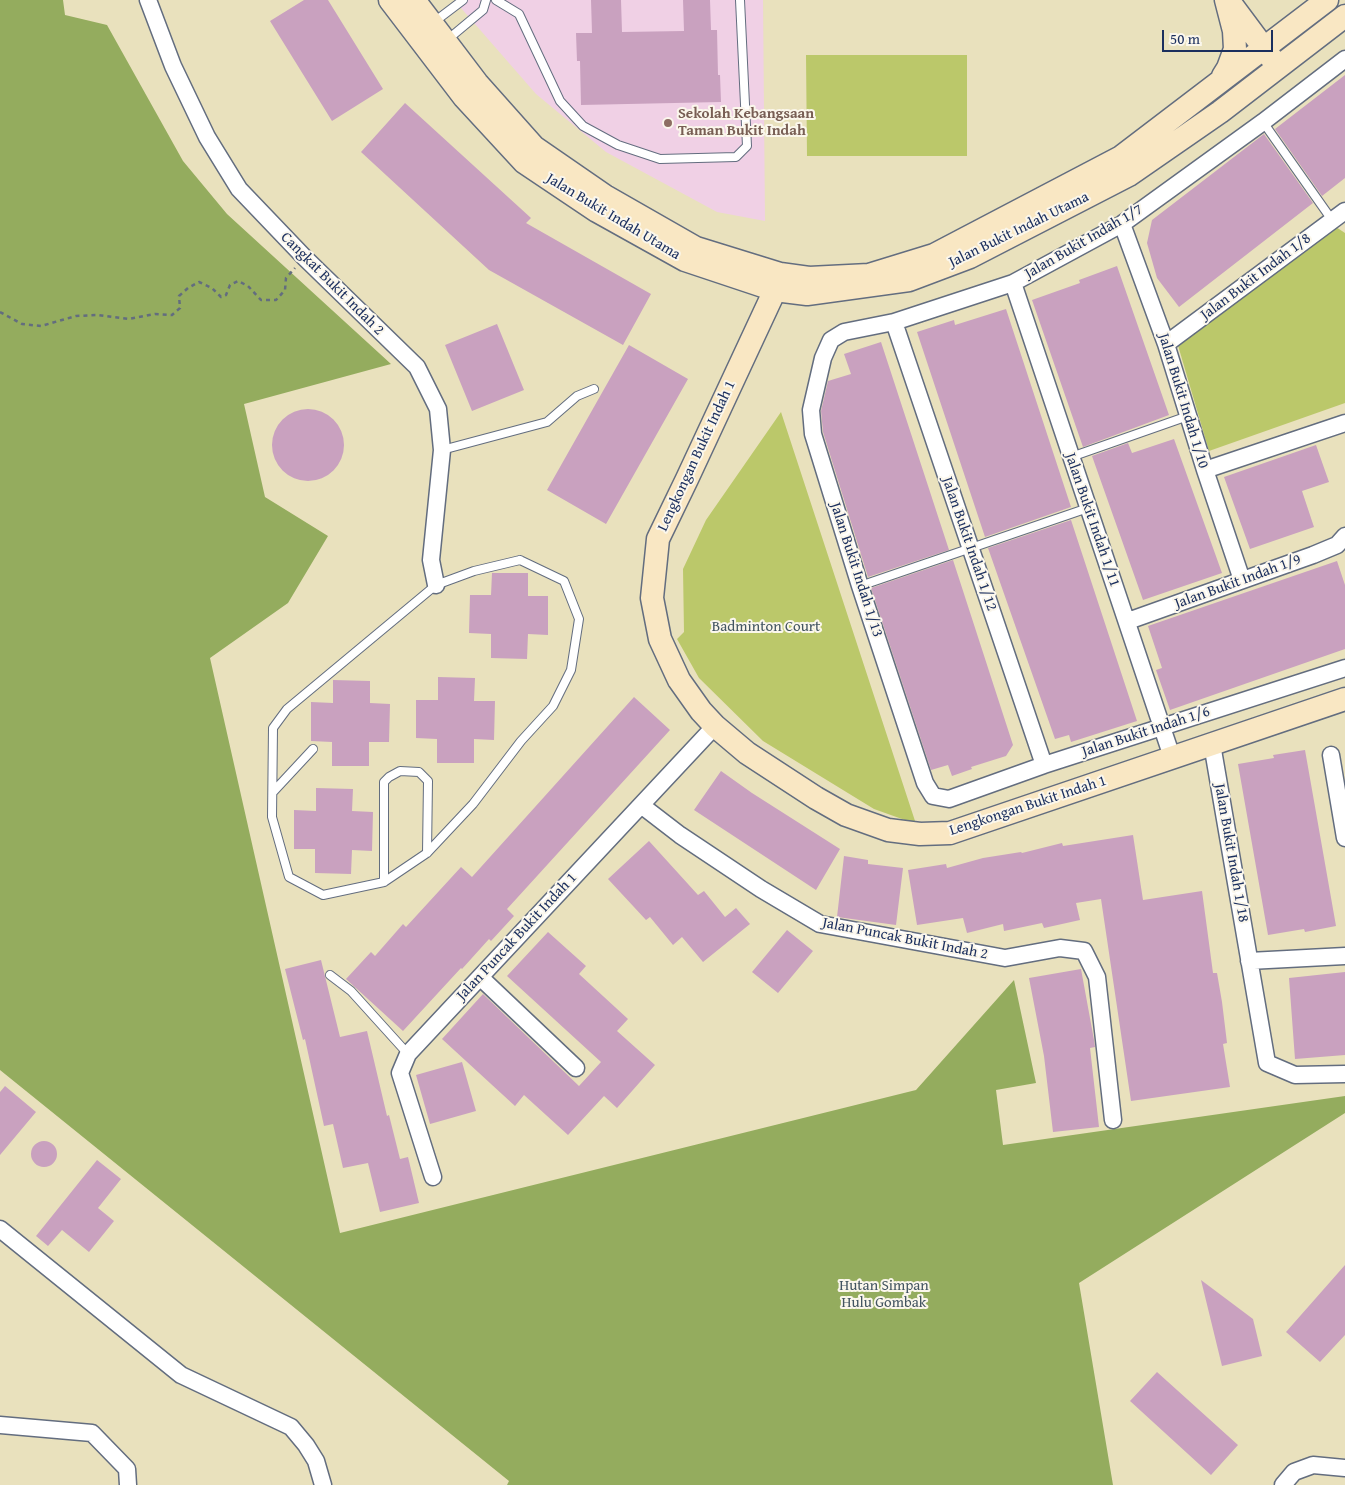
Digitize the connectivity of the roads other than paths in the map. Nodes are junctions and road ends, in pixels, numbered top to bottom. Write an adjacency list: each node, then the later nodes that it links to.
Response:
1 (148, 0): 29 (street, Cangkat Bukit Indah 2)
2 (390, 0): 21 (street, Jalan Bukit Indah Utama)
3 (414, 0): 11 (street, Jalan Bukit Indah Utama)
4 (463, 0): 11 (lane)
5 (486, 0): 13 (lane)
6 (496, 0): 7 (lane)
7 (740, 0)
8 (1227, 0): 12 (street); 14 (street); 17 (street)
9 (1327, 0): 12 (street, Jalan Bukit Indah Utama)
10 (1345, 16): 16 (street, Jalan Bukit Indah Utama)
11 (432, 23): 13 (street, Jalan Bukit Indah Utama)
12 (1291, 27): 14 (street, Jalan Bukit Indah Utama)
13 (445, 41): 21 (street, Jalan Bukit Indah Utama)
14 (1264, 48): 16 (street); 17 (street, Jalan Bukit Indah Utama)
15 (1345, 59): 18 (street, Jalan Bukit Indah 1/7)
16 (1278, 67): 21 (street, Jalan Bukit Indah Utama)
17 (1218, 83): 21 (street, Jalan Bukit Indah Utama)
18 (1263, 122): 19 (lane); 20 (street, Jalan Bukit Indah 1/7)
19 (1339, 215): 25 (street, Jalan Bukit Indah 1/8)
20 (1122, 224): 22 (street, Jalan Bukit Indah 1/7); 25 (street, Jalan Bukit Indah 1/10)
21 (777, 282): 41 (street, Lengkongan Bukit Indah 1)
22 (1013, 283): 23 (street, Jalan Bukit Indah 1/7); 30 (street, Jalan Bukit Indah 1/11)
23 (894, 322): 24 (street, Jalan Bukit Indah 1/7); 34 (street, Jalan Bukit Indah 1/12)
24 (844, 332): 37 (street, Jalan Bukit Indah 1/13)
25 (1166, 344): 27 (street, Jalan Bukit Indah 1/10)
26 (594, 389): 29 (lane)
27 (1188, 416): 30 (lane); 31 (street, Jalan Bukit Indah 1/10)
28 (1345, 423): 31 (street)
29 (442, 450): 36 (street, Cangkat Bukit Indah 2)
30 (1071, 457): 32 (street, Jalan Bukit Indah 1/11)
31 (1205, 470): 35 (street, Jalan Bukit Indah 1/10)
32 (1088, 508): 34 (lane); 38 (street, Jalan Bukit Indah 1/11)
33 (1341, 543): 35 (street, Jalan Bukit Indah 1/9)
34 (970, 548): 37 (lane); 47 (street, Jalan Bukit Indah 1/12)
35 (1242, 580): 38 (street, Jalan Bukit Indah 1/9)
36 (436, 585): 48 (lane); 52 (lane)
37 (860, 586): 49 (street, Jalan Bukit Indah 1/13)
38 (1128, 621): 42 (street, Jalan Bukit Indah 1/11)
39 (1345, 668): 42 (street, Jalan Bukit Indah 1/6)
40 (1345, 699): 43 (street, Lengkongan Bukit Indah 1)
41 (715, 726): 46 (street, Lengkongan Bukit Indah 1); 50 (street, Jalan Puncak Bukit Indah 1)
42 (1162, 728): 46 (street, Jalan Bukit Indah 1/11); 47 (street, Jalan Bukit Indah 1/6)
43 (1212, 744): 46 (street, Lengkongan Bukit Indah 1); 55 (street, Jalan Bukit Indah 1/18)
44 (314, 749): 48 (lane)
45 (1331, 755): 51 (street)
46 (1172, 757)
47 (1044, 765): 49 (street, Jalan Bukit Indah 1/6)
48 (272, 792): 53 (lane)
49 (949, 799)
50 (641, 805): 57 (street, Jalan Puncak Bukit Indah 1); 61 (street, Jalan Puncak Bukit Indah 2)
51 (1345, 838)
52 (427, 853): 53 (lane); 53 (lane)
53 (384, 882)
54 (1345, 956): 55 (street)
55 (1249, 961): 60 (street, Jalan Bukit Indah 1/18)
56 (330, 975): 58 (lane)
57 (480, 977): 58 (street, Jalan Puncak Bukit Indah 1); 59 (street)
58 (408, 1054): 62 (street, Jalan Puncak Bukit Indah 1)
59 (576, 1068)
60 (1345, 1074)
61 (1113, 1120)
62 (433, 1177)
63 (0, 1229): 67 (street)
64 (0, 1425): 66 (street)
65 (1345, 1468): 68 (street)
66 (128, 1485)
67 (322, 1485)
68 (1283, 1485)

